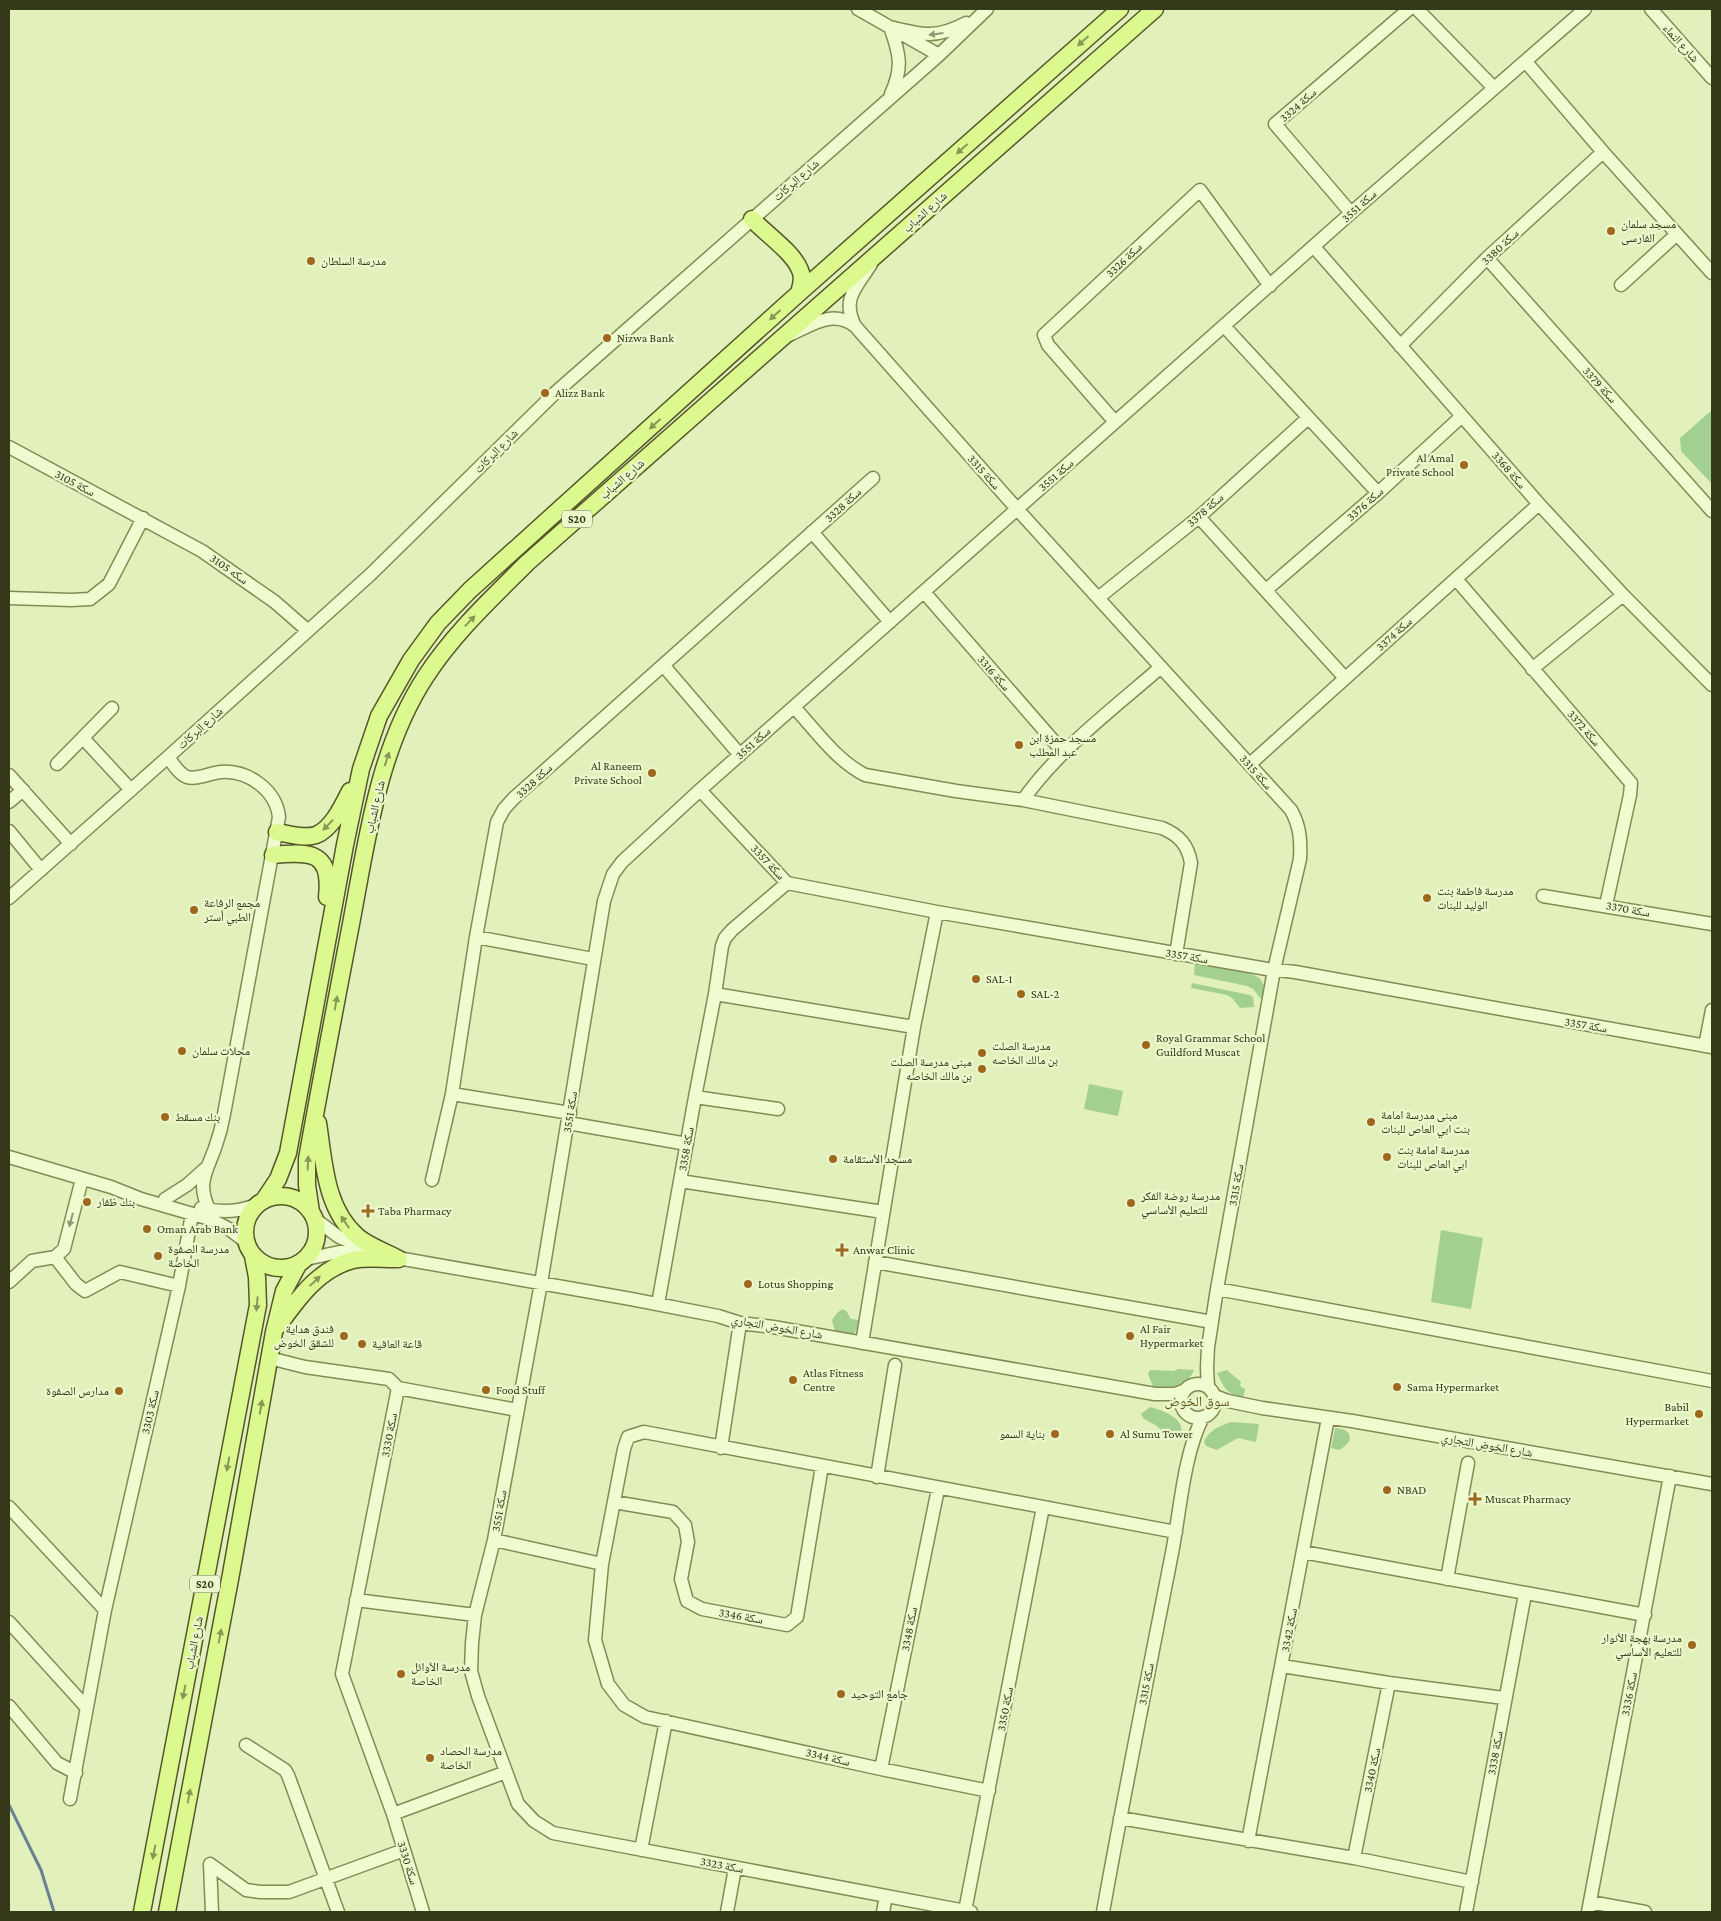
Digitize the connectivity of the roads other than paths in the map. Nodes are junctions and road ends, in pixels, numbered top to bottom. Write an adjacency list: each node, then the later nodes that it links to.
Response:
1 (858, 9): 9 (street)
2 (1120, 9): 23 (main road, شارع الشباب / S20, one-way to 23)
3 (1155, 9): 20 (main road, شارع الشباب / S20)
4 (1409, 9): 16 (street, سكة 3324)
5 (1417, 9): 13 (street)
6 (1584, 9): 11 (street, سكة 3551)
7 (1650, 9): 12 (street, شارع النماء)
8 (983, 12): 9 (street, one-way to 9); 10 (street, شارع البركات)
9 (890, 27): 10 (street); 14 (street)
10 (939, 55): 14 (street, شارع البركات)
11 (1526, 62): 13 (street, سكة 3551); 15 (street)
12 (1712, 78)
13 (1494, 88): 16 (street, سكة 3551)
14 (890, 97): 17 (street, شارع البركات)
15 (1603, 152): 18 (street); 21 (street, سكة 3380)
16 (1351, 213): 19 (street, سكة 3551)
17 (752, 219): 22 (main road); 51 (street, شارع البركات)
18 (1678, 234): 24 (street); 25 (street)
19 (1314, 247): 26 (street, سكة 3551); 31 (street, سكة 3368)
20 (877, 255): 28 (street); 30 (main road, شارع الشباب / S20)
21 (1487, 258): 31 (street, سكة 3380); 40 (street, سكة 3379)
22 (794, 259): 23 (main road); 27 (main road)
23 (831, 265): 27 (main road, شارع الشباب / S20)
24 (1712, 273)
25 (1621, 285)
26 (1270, 286): 29 (street, سكة 3551); 34 (street, سكة 3326)
27 (799, 293): 65 (main road, شارع الشباب / S20, one-way to 65)
28 (855, 326): 30 (street); 39 (street, سكة 3315)
29 (1224, 326): 33 (street); 34 (street, سكة 3551)
30 (780, 339): 94 (main road, شارع الشباب / S20, one-way to 30)
31 (1400, 346): 32 (street, سكة 3368)
32 (1462, 416): 37 (street, سكة 3376); 38 (street, سكة 3368)
33 (1308, 418): 37 (street); 41 (street, سكة 3378)
34 (1115, 422): 39 (street, سكة 3551)
35 (9, 447): 42 (street, سكة 3105)
36 (873, 478): 43 (street, سكة 3328)
37 (1378, 493): 45 (street, سكة 3376)
38 (1539, 504): 44 (street, سكة 3374); 47 (street, سكة 3368)
39 (1017, 509): 46 (street, سكة 3551); 49 (street, سكة 3315)
40 (1712, 511)
41 (1199, 517): 45 (street); 49 (street, سكة 3378)
42 (143, 518): 48 (street); 51 (street, سكه 3105)
43 (812, 532): 50 (street, سكة 3328); 52 (street, سكة 3328)
44 (1456, 578): 54 (street, سكة 3372); 55 (street, سكة 3374)
45 (1266, 590): 55 (street)
46 (924, 592): 50 (street, سكة 3551); 60 (street, سكة 3316)
47 (1623, 595): 54 (street); 56 (street, سكة 3368)
48 (9, 598)
49 (1098, 598): 53 (street, سكة 3315)
50 (890, 622): 57 (street, سكة 3551)
51 (307, 630): 62 (street, شارع البركات)
52 (662, 665): 61 (street); 83 (street, سكة 3328)
53 (1161, 667): 60 (street); 64 (street, سكة 3315)
54 (1532, 669): 80 (street, سكة 3372)
55 (1345, 678): 64 (street, سكة 3374)
56 (1712, 685)
57 (794, 707): 61 (street, سكة 3551); 70 (street)
58 (112, 708): 59 (street)
59 (83, 738): 63 (street); 68 (street)
60 (1064, 753): 70 (street)
61 (740, 755): 69 (street, سكة 3551)
62 (168, 758): 68 (street, شارع البركات); 73 (street)
63 (57, 764)
64 (1250, 764): 86 (street, سكة 3315)
65 (361, 769): 73 (main road, one-way to 73); 87 (main road, شارع الشباب / S20)
66 (9, 774): 67 (street)
67 (23, 790): 71 (street); 74 (street)
68 (131, 790): 74 (street, شارع البركات)
69 (700, 790): 77 (street, سكة 3357); 85 (street, سكة 3551)
70 (1023, 800): 84 (street)
71 (9, 802)
72 (9, 832): 76 (street)
73 (277, 832): 75 (street)
74 (71, 844): 76 (street, شارع البركات)
75 (273, 855): 87 (main road); 99 (street)
76 (41, 870): 79 (street, شارع البركات)
77 (788, 883): 81 (street, سكة 3357); 88 (street, سكة 3358)
78 (1543, 896): 80 (street, سكة 3370)
79 (9, 898)
80 (1606, 905): 82 (street, سكة 3370)
81 (937, 912): 84 (street, سكة 3357); 90 (street)
82 (1712, 924)
83 (476, 937): 85 (street); 92 (street, سكة 3328)
84 (1176, 954): 86 (street, سكة 3357)
85 (593, 958): 96 (street, سكة 3551)
86 (1274, 970): 91 (street, سكة 3357); 118 (street, سكة 3315)
87 (320, 979): 105 (main road, شارع الشباب / S20)
88 (715, 994): 90 (street); 93 (street, سكة 3358)
89 (1712, 1010): 91 (street)
90 (914, 1027): 107 (street)
91 (1708, 1047)
92 (452, 1094): 96 (street); 101 (street, سكة 3328)
93 (695, 1097): 95 (street); 97 (street, سكة 3358)
94 (316, 1109): 109 (main road, شارع الشباب / S20, one-way to 94); 112 (main road, one-way to 94)
95 (778, 1109)
96 (569, 1118): 97 (street); 116 (street, سكة 3551)
97 (687, 1144): 102 (street, سكة 3358)
98 (9, 1158): 100 (street)
99 (206, 1168): 104 (street); 106 (street)
100 (82, 1179): 103 (street); 111 (street, one-way to 111)
101 (432, 1180)
102 (680, 1180): 107 (street); 119 (street, سكة 3358)
103 (112, 1187): 104 (street); 108 (street)
104 (165, 1198): 106 (street)
105 (260, 1202): 106 (street); 109 (main road); 110 (main road, S20)
106 (210, 1211)
107 (883, 1212): 114 (street)
108 (192, 1214): 110 (street); 117 (street, سكة 3303)
109 (313, 1215): 112 (street, شارع الخوض التجاري); 113 (main road, S20)
110 (249, 1249): 113 (main road); 182 (main road, شارع الشباب / S20, one-way to 182)
111 (55, 1257): 115 (street); 117 (street)
112 (398, 1259): 113 (street, شارع الخوض التجاري); 116 (street, شارع الخوض التجاري); 122 (main road, one-way to 112)
113 (302, 1262): 122 (main road, شارع الشباب / S20)
114 (875, 1262): 120 (street); 123 (street)
115 (9, 1282)
116 (541, 1283): 119 (street, شارع الخوض التجاري); 133 (street, سكة 3551)
117 (179, 1286): 155 (street, سكة 3303)
118 (1217, 1289): 120 (street, سكة 3315); 127 (street)
119 (658, 1304): 121 (street, شارع الخوض التجاري)
120 (1212, 1322): 124 (street, سكة 3315)
121 (740, 1323): 123 (street, شارع الخوض التجاري); 137 (street)
122 (274, 1332): 125 (main road, شارع الشباب / S20)
123 (862, 1343): 131 (street, شارع الخوض التجاري)
124 (1208, 1347): 129 (street, سكة 3315); 130 (street, سكة 3315)
125 (269, 1358): 128 (street); 183 (main road, شارع الشباب / S20, one-way to 125)
126 (895, 1365): 142 (street)
127 (1712, 1381)
128 (398, 1388): 133 (street); 154 (street, سكة 3330)
129 (1187, 1388): 130 (street); 131 (street, شارع الخوض التجاري); 134 (street)
130 (1211, 1392): 132 (street, شارع الخوض التجاري); 135 (street)
131 (1155, 1394): 134 (street, شارع الخوض التجاري)
132 (1262, 1408): 135 (street, شارع الخوض التجاري); 136 (street, شارع الخوض التجاري)
133 (517, 1410): 149 (street, سكة 3551)
134 (1185, 1412): 135 (street); 138 (street, سكة 3315)
135 (1208, 1414): 138 (street, سكة 3315)
136 (1328, 1418): 141 (street, شارع الخوض التجاري); 150 (street, سكة 3342)
137 (721, 1448): 140 (street); 145 (street, سكة 3344)
138 (1189, 1455): 148 (street, سكة 3315)
139 (1468, 1463): 152 (street)
140 (822, 1466): 142 (street); 145 (street, سكة 3346)
141 (1670, 1476): 143 (street, شارع الخوض التجاري); 157 (street, سكة 3336)
142 (876, 1477): 144 (street)
143 (1712, 1484)
144 (938, 1489): 147 (street); 166 (street, سكة 3348)
145 (614, 1502): 151 (street, سكة 3344)
146 (9, 1507): 155 (street)
147 (1043, 1507): 148 (street); 169 (street, سكة 3350)
148 (1176, 1532): 172 (street, سكة 3315)
149 (494, 1540): 151 (street); 156 (street, سكة 3551)
150 (1303, 1552): 152 (street); 159 (street, سكة 3342)
151 (602, 1564): 164 (street, سكة 3344)
152 (1447, 1579): 153 (street)
153 (1525, 1594): 157 (street); 161 (street, سكة 3338)
154 (356, 1600): 156 (street); 171 (street, سكة 3330)
155 (105, 1610): 163 (street, سكة 3303)
156 (475, 1615): 167 (street, سكة 3551)
157 (1644, 1615): 181 (street, سكة 3336)
158 (9, 1622): 163 (street)
159 (1282, 1666): 160 (street); 173 (street, سكة 3342)
160 (1389, 1683): 161 (street); 176 (street, سكة 3340)
161 (1504, 1698): 179 (street, سكة 3338)
162 (9, 1706): 168 (street)
163 (88, 1708): 168 (street, سكة 3303)
164 (666, 1721): 166 (street, سكة 3344); 175 (street)
165 (246, 1745): 178 (street)
166 (881, 1769): 169 (street, سكة 3344)
167 (506, 1772): 171 (street); 175 (street, سكة 3323)
168 (76, 1773): 170 (street, سكة 3303)
169 (989, 1791): 189 (street, سكة 3350)
170 (70, 1799)
171 (393, 1814): 174 (street, سكة 3330)
172 (1120, 1818): 173 (street); 190 (street, سكة 3315)
173 (1248, 1841): 176 (street)
174 (404, 1850): 178 (street); 186 (street, سكة 3330)
175 (642, 1850): 177 (street, سكة 3323)
176 (1354, 1858): 179 (street)
177 (735, 1868): 180 (street, سكة 3323); 187 (street)
178 (326, 1877): 184 (street); 185 (street)
179 (1472, 1882): 191 (street, سكة 3338)
180 (886, 1896): 188 (street); 189 (street, سكة 3323)
181 (1589, 1907): 192 (street)
182 (142, 1912)
183 (167, 1912)
184 (212, 1912)
185 (338, 1912)
186 (424, 1912)
187 (727, 1912)
188 (883, 1912)
189 (968, 1912)
190 (1103, 1912)
191 (1466, 1912)
192 (1645, 1912)

